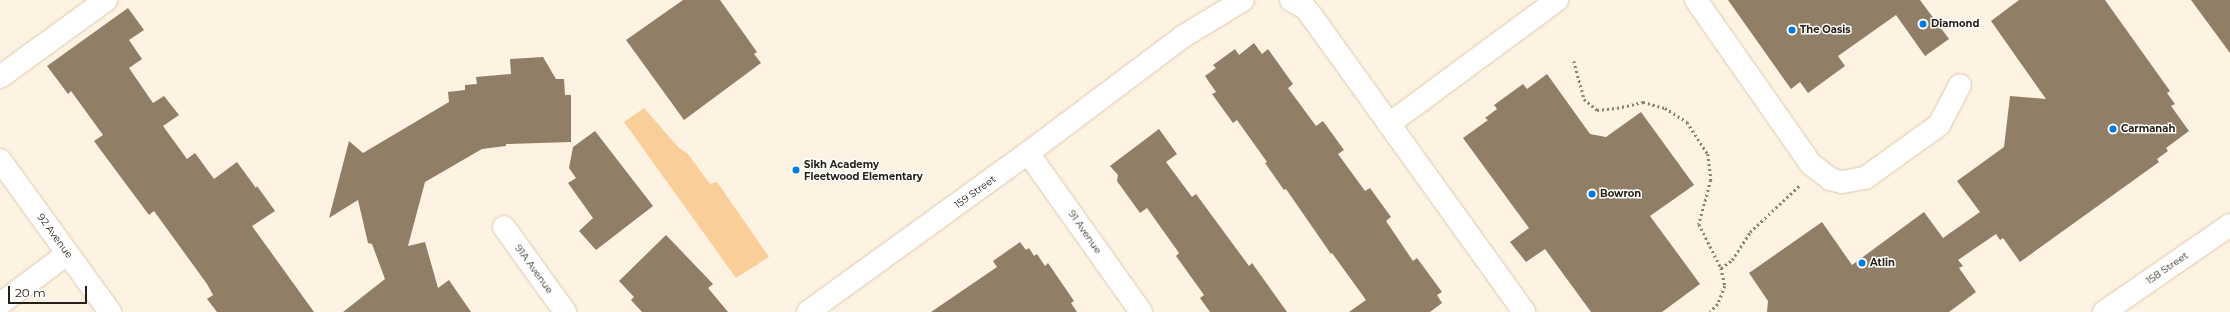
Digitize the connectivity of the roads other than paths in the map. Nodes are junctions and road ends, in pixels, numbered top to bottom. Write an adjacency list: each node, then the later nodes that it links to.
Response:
1 (106, 0): 6 (street)
2 (1243, 0): 9 (street, 159 Street)
3 (1291, 0): 8 (street)
4 (1558, 0): 8 (street)
5 (1696, 0): 7 (street)
6 (0, 77)
7 (1960, 85)
8 (1389, 124): 19 (street)
9 (1028, 153): 17 (street, 159 Street); 18 (street, 91 Avenue)
10 (0, 160): 13 (street, 92 Avenue)
11 (2230, 225): 20 (street, 158 Street)
12 (504, 227): 16 (street, 91A Avenue)
13 (67, 254): 14 (street); 15 (street, 92 Avenue)
14 (0, 304)
15 (110, 312)
16 (565, 312)
17 (808, 312)
18 (1141, 312)
19 (1524, 312)
20 (2104, 312)

